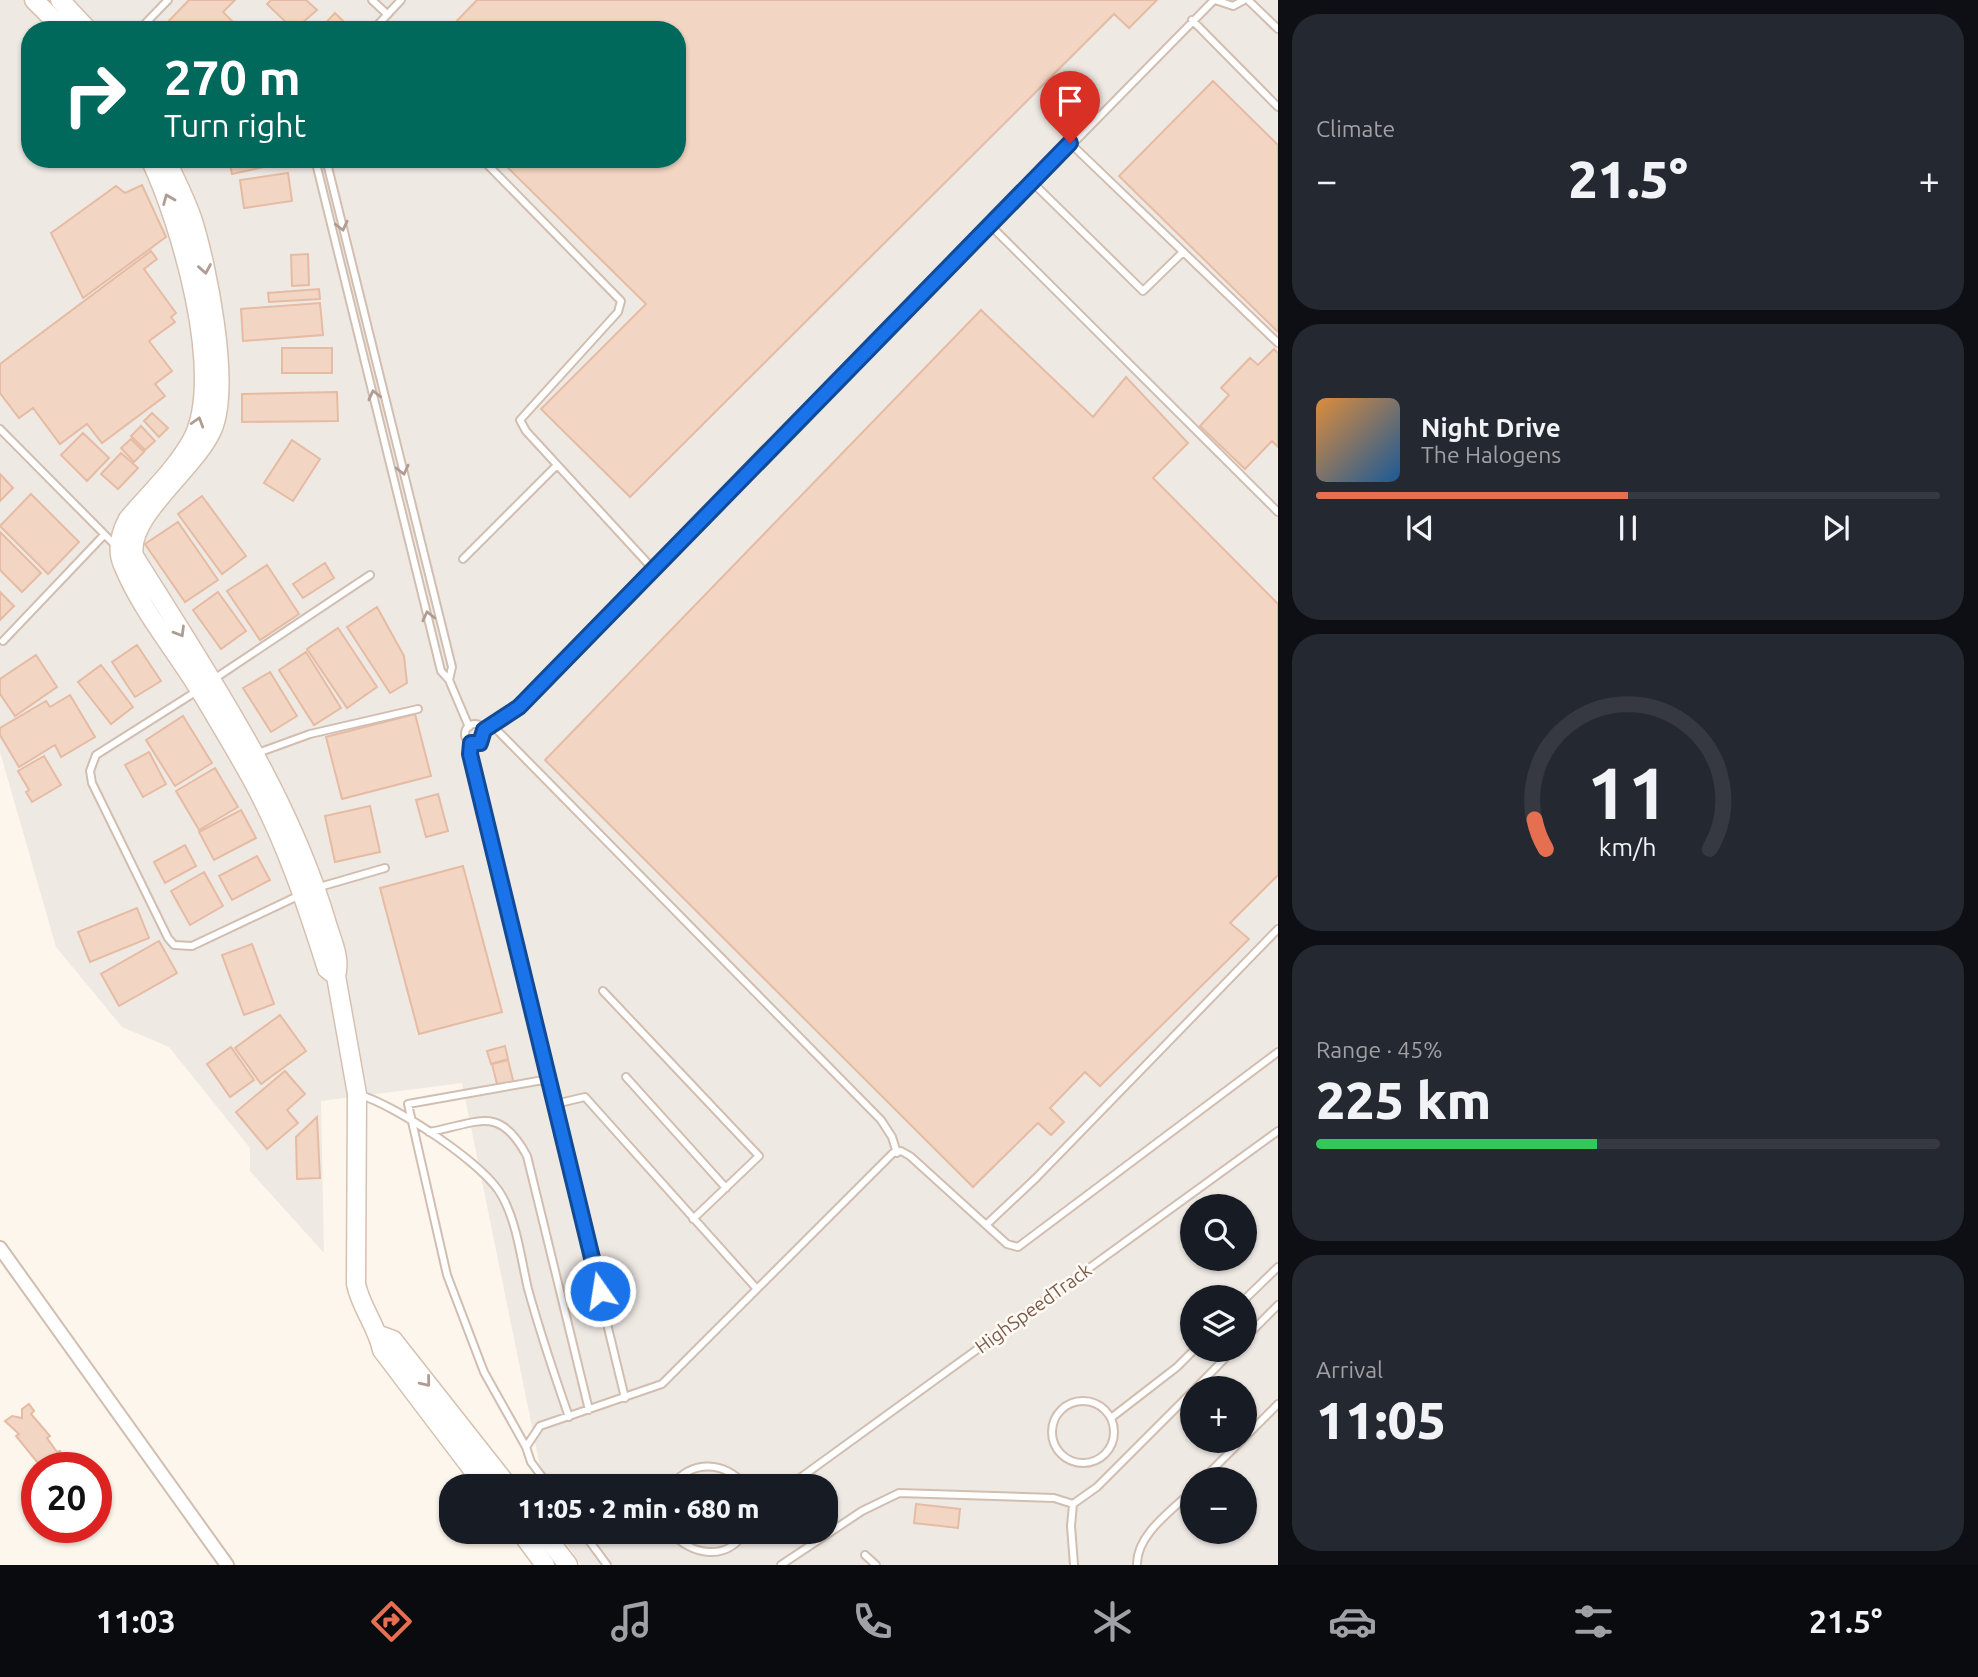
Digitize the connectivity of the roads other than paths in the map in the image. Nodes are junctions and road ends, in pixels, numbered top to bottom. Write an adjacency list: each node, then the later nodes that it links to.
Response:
1 (34, 0): 10 (street)
2 (60, 0): 11 (street)
3 (168, 0): 12 (lane)
4 (372, 0): 8 (lane)
5 (401, 0): 8 (lane)
6 (1215, 0): 7 (lane); 9 (lane)
7 (1246, 0): 14 (lane)
8 (387, 14): 13 (lane)
9 (1192, 20): 15 (lane); 16 (lane)
10 (55, 21)
11 (80, 21)
12 (148, 21)
13 (381, 21)
14 (1278, 29)
15 (1278, 107)
16 (1070, 143): 22 (lane); 24 (lane)
17 (154, 168): 30 (street, one-way to 17)
18 (170, 168): 30 (street, one-way to 30)
19 (317, 168): 35 (lane, one-way to 19)
20 (328, 168): 35 (lane, one-way to 35)
21 (491, 168): 27 (lane)
22 (1032, 182): 23 (lane); 24 (lane)
23 (990, 225): 28 (lane); 32 (lane)
24 (1182, 253): 25 (lane)
25 (1278, 343)
26 (0, 429): 29 (lane)
27 (557, 465): 31 (lane); 32 (lane)
28 (1278, 512)
29 (104, 535): 30 (lane); 34 (lane)
30 (126, 553): 36 (street)
31 (463, 559)
32 (653, 569): 38 (lane)
33 (370, 575): 36 (lane)
34 (3, 641)
35 (449, 680): 39 (lane)
36 (205, 686): 42 (street); 44 (lane)
37 (418, 709): 42 (lane)
38 (492, 725): 40 (lane); 55 (lane)
39 (469, 727): 40 (lane); 41 (lane)
40 (484, 730): 41 (lane)
41 (471, 743): 49 (lane)
42 (248, 759): 44 (street)
43 (385, 868): 44 (lane)
44 (309, 891): 50 (street)
45 (1278, 929): 58 (lane)
46 (603, 991): 56 (lane)
47 (1278, 1052): 58 (lane)
48 (626, 1077): 56 (lane)
49 (549, 1079): 51 (lane); 52 (lane)
50 (357, 1094): 52 (lane); 65 (street)
51 (555, 1104): 57 (lane); 69 (lane)
52 (411, 1119): 54 (lane); 76 (lane)
53 (1278, 1131): 84 (lane, HighSpeedTrack)
54 (429, 1132): 72 (lane); 73 (lane)
55 (897, 1153): 58 (lane); 62 (lane)
56 (726, 1188): 57 (lane)
57 (693, 1219): 62 (lane)
58 (986, 1225)
59 (0, 1248): 93 (street)
60 (1278, 1267): 61 (lane)
61 (1257, 1287)
62 (757, 1289): 69 (lane)
63 (1278, 1305): 64 (lane)
64 (1257, 1326)
65 (379, 1335): 79 (street); 80 (street, one-way to 80)
66 (1182, 1362): 74 (lane)
67 (1221, 1362): 68 (lane)
68 (1208, 1376)
69 (625, 1398): 72 (lane)
70 (1180, 1404): 86 (lane)
71 (1278, 1404): 75 (lane)
72 (589, 1410): 73 (lane)
73 (569, 1417): 76 (lane)
74 (1111, 1418): 74 (lane)
75 (1257, 1425)
76 (526, 1447): 81 (lane)
77 (1229, 1453): 78 (lane)
78 (1215, 1467)
79 (476, 1474)
80 (499, 1474)
81 (540, 1474)
82 (683, 1474): 83 (lane)
83 (732, 1474)
84 (806, 1474)
85 (1180, 1502): 100 (lane)
86 (1073, 1504): 97 (lane); 99 (lane)
87 (530, 1544): 94 (street)
88 (552, 1544): 95 (street)
89 (592, 1544): 96 (lane)
90 (682, 1544): 91 (lane)
91 (733, 1544)
92 (865, 1555): 98 (lane)
93 (227, 1565)
94 (545, 1565)
95 (568, 1565)
96 (607, 1565)
97 (781, 1565)
98 (876, 1565)
99 (1074, 1565)
100 (1136, 1565)

